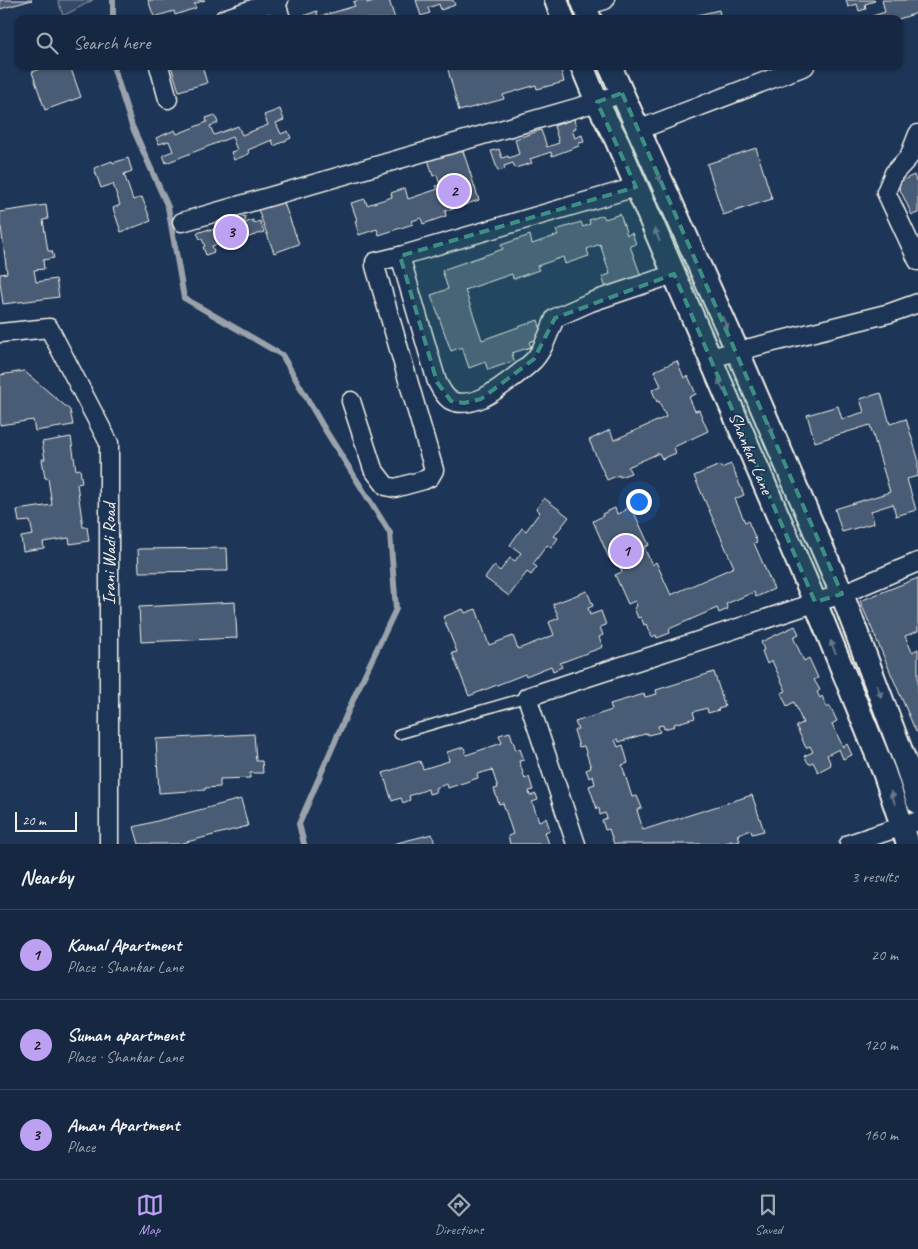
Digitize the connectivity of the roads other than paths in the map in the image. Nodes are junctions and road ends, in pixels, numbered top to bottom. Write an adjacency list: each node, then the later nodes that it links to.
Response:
1 (276, 0): 3 (street); 4 (street)
2 (556, 0): 5 (street)
3 (235, 15)
4 (280, 15)
5 (562, 15)
6 (160, 70): 11 (street)
7 (584, 70): 12 (street, Shankar Lane)
8 (612, 70): 10 (street, Shankar Lane)
9 (795, 70): 13 (street)
10 (622, 93): 12 (street); 13 (street, Shankar Lane)
11 (168, 98)
12 (597, 102): 15 (street, Shankar Lane); 16 (street)
13 (638, 130): 22 (street, Shankar Lane, one-way to 22)
14 (918, 134): 18 (street)
15 (636, 187): 17 (street); 19 (street, Shankar Lane, one-way to 15)
16 (182, 222)
17 (400, 256): 19 (street); 24 (street)
18 (918, 261)
19 (674, 274): 23 (street, Shankar Lane)
20 (918, 303): 22 (street)
21 (0, 333): 32 (street, Irani Wadi Road)
22 (737, 350): 23 (street); 26 (street, Shankar Lane, one-way to 26)
23 (710, 358): 27 (street, Shankar Lane, one-way to 23)
24 (351, 401)
25 (918, 562): 26 (street)
26 (842, 594): 27 (street); 30 (street, Shankar Lane, one-way to 30)
27 (815, 602): 28 (street); 31 (street, Shankar Lane, one-way to 27)
28 (527, 697): 29 (lane); 33 (street)
29 (399, 734)
30 (918, 802)
31 (910, 830): 34 (street)
32 (109, 844)
33 (576, 844)
34 (849, 844)

